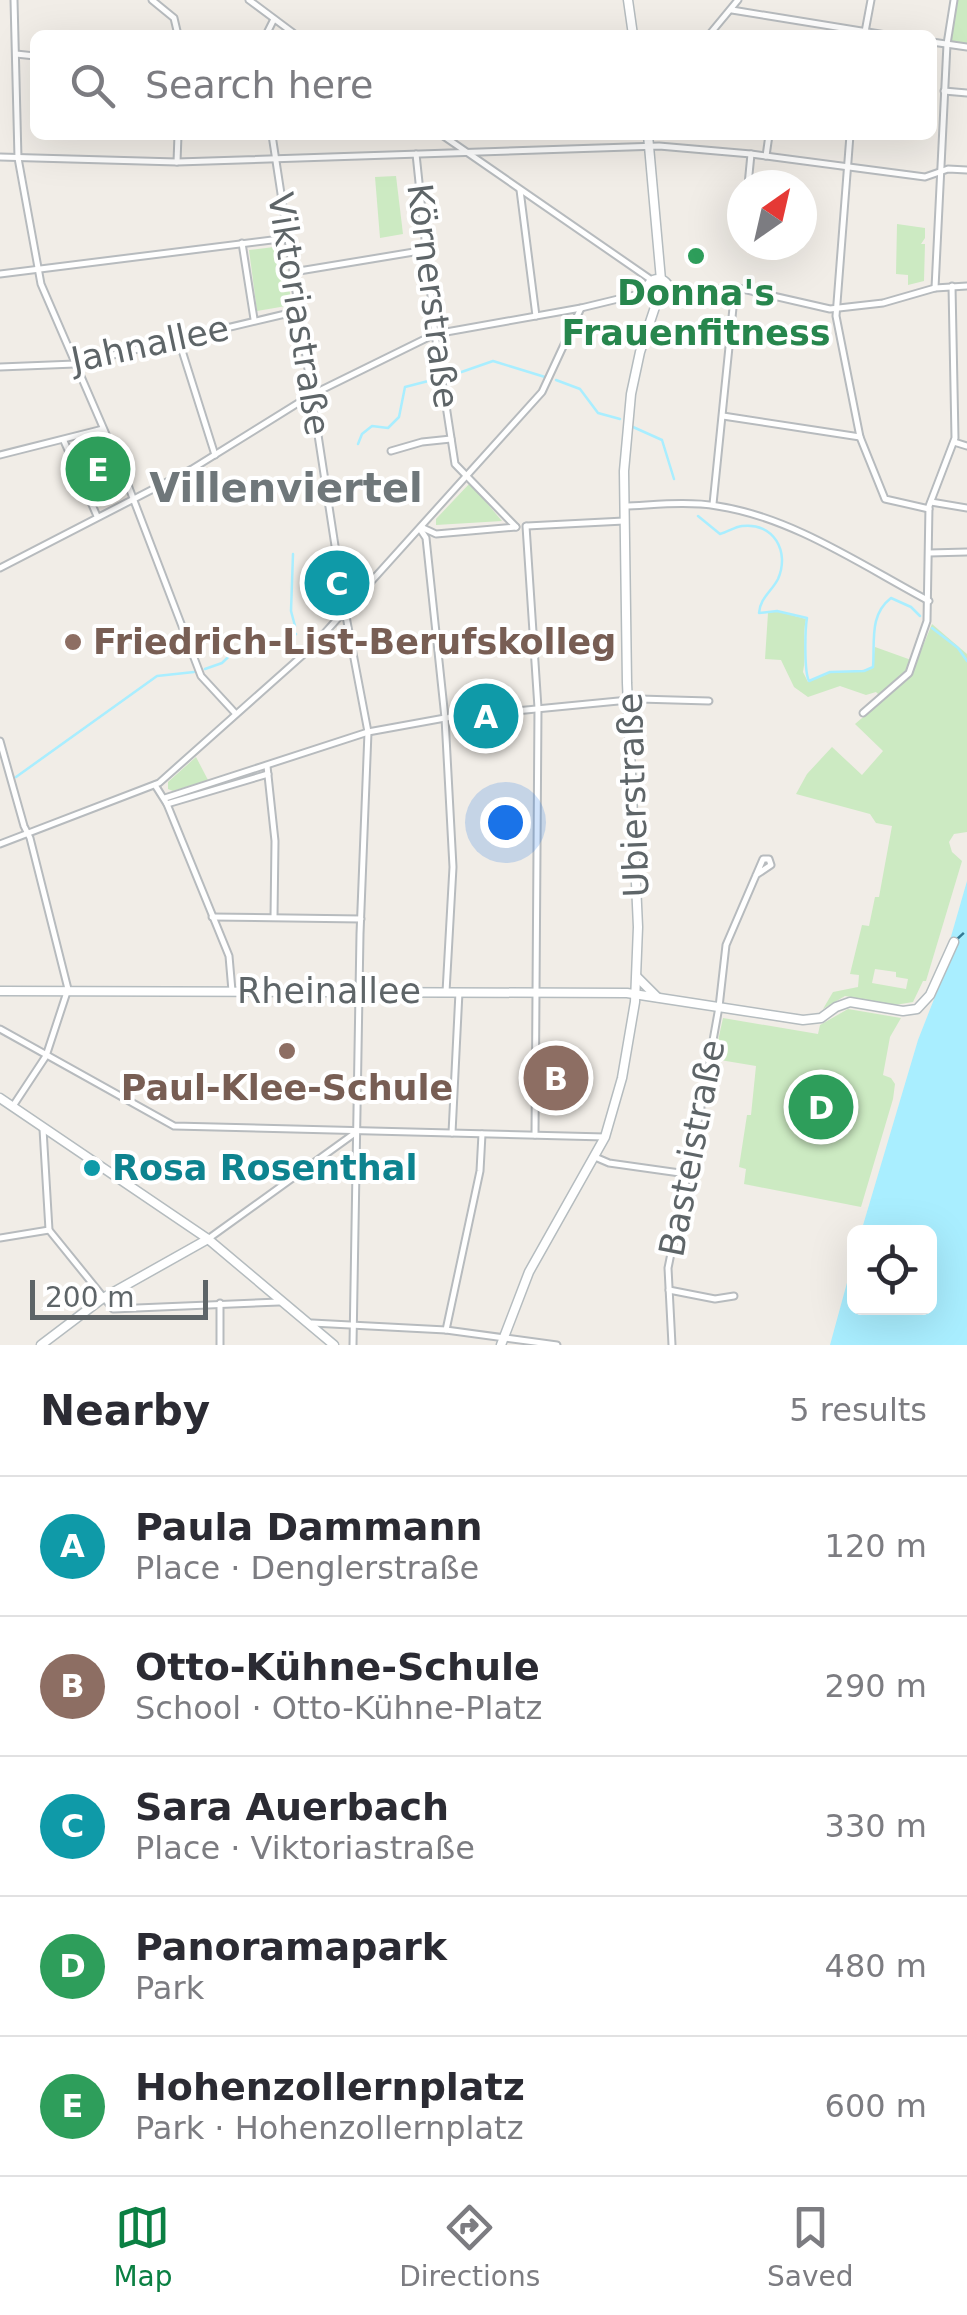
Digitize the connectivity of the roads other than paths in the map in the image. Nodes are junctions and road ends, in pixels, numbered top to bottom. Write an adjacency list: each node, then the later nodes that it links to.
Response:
1 (14, 0): 20 (street)
2 (152, 0): 10 (street)
3 (248, 0): 9 (street)
4 (628, 0): 13 (street)
5 (738, 0): 8 (street)
6 (870, 0): 16 (street)
7 (954, 0): 18 (street)
8 (733, 10): 14 (street); 15 (street)
9 (274, 19): 11 (street); 12 (street)
10 (177, 30)
11 (268, 30)
12 (289, 30)
13 (632, 30)
14 (713, 30)
15 (849, 30)
16 (866, 30)
17 (937, 43): 18 (street)
18 (947, 44): 19 (street); 22 (street)
19 (967, 47)
20 (16, 54): 21 (street); 37 (street)
21 (30, 55)
22 (944, 91): 23 (street); 42 (street)
23 (967, 93)
24 (178, 140): 38 (street)
25 (273, 140): 36 (street, Viktoriastraße)
26 (450, 140): 31 (street)
27 (648, 140): 30 (street)
28 (768, 140): 34 (street)
29 (849, 140): 39 (street)
30 (649, 146): 31 (street); 33 (street); 50 (street)
31 (468, 152): 32 (street); 43 (street)
32 (416, 154): 36 (street); 46 (street, Körnerstraße)
33 (751, 154): 34 (street); 40 (street)
34 (766, 156): 39 (street)
35 (0, 157): 37 (street)
36 (276, 157): 38 (street); 44 (street, Viktoriastraße)
37 (18, 158): 38 (street); 47 (street)
38 (177, 162)
39 (846, 167): 42 (street); 59 (street)
40 (749, 170)
41 (967, 170): 42 (street)
42 (938, 172): 54 (street)
43 (520, 188): 50 (street); 61 (street)
44 (288, 238): 45 (street); 48 (street, Viktoriastraße)
45 (242, 243): 47 (street); 62 (street)
46 (426, 250): 48 (street); 63 (street, Körnerstraße)
47 (39, 268): 49 (street); 65 (street)
48 (293, 272): 60 (street, Viktoriastraße)
49 (0, 274)
50 (657, 280): 55 (street); 56 (street)
51 (952, 286): 52 (street); 54 (street); 73 (street)
52 (967, 286)
53 (735, 288): 55 (street); 59 (street); 68 (street)
54 (934, 288): 59 (street)
55 (669, 291): 57 (street)
56 (647, 292): 57 (street); 58 (street)
57 (657, 301): 82 (street, Ubierstraße)
58 (581, 308): 61 (street); 78 (street)
59 (836, 309): 70 (street)
60 (298, 311): 62 (street, Jahnallee); 67 (street, Viktoriastraße)
61 (536, 316): 63 (street)
62 (254, 320): 64 (street, Jahnallee)
63 (436, 334): 67 (street); 71 (street, Körnerstraße)
64 (179, 341): 65 (street, Jahnallee); 77 (street)
65 (75, 364): 66 (street, Jahnallee); 69 (street)
66 (0, 366)
67 (312, 394): 77 (street); 94 (street, Viktoriastraße)
68 (723, 416): 70 (street); 80 (street)
69 (103, 429): 72 (street); 79 (street)
70 (860, 437): 81 (street)
71 (451, 439): 75 (street, Körnerstraße); 78 (street, Körnerstraße)
72 (64, 440): 76 (street); 84 (street)
73 (954, 442): 74 (street); 81 (street)
74 (967, 446)
75 (391, 451)
76 (0, 455)
77 (215, 455): 79 (street)
78 (468, 475): 87 (street, Körnerstraße); 88 (street)
79 (134, 499): 84 (street); 99 (street)
80 (713, 505): 82 (street); 93 (street)
81 (930, 505): 83 (street); 91 (street)
82 (624, 506): 85 (street, Ubierstraße)
83 (967, 508)
84 (97, 516): 92 (street)
85 (624, 520): 86 (street); 95 (street, Ubierstraße)
86 (526, 526): 87 (street); 97 (street)
87 (516, 527): 89 (street)
88 (420, 528): 89 (street); 94 (street)
89 (429, 535): 100 (street)
90 (967, 552): 91 (street)
91 (929, 554): 93 (street)
92 (0, 568)
93 (929, 601): 98 (street)
94 (345, 611): 99 (street); 101 (street, Viktoriastraße)
95 (628, 700): 96 (street); 97 (street); 116 (street, Ubierstraße)
96 (709, 701)
97 (538, 708): 100 (street); 123 (street)
98 (863, 713)
99 (236, 714): 106 (street)
100 (445, 718): 101 (street); 121 (street)
101 (368, 732): 103 (street); 114 (street, Viktoriastraße)
102 (0, 741): 109 (street)
103 (267, 766): 104 (street); 105 (street)
104 (268, 774): 107 (street); 113 (street)
105 (218, 781): 107 (street); 108 (street)
106 (155, 785): 108 (street); 109 (street)
107 (221, 789): 108 (street)
108 (166, 801): 112 (street)
109 (26, 832): 110 (street); 117 (street)
110 (0, 844)
111 (756, 875): 126 (street, Basteistraße)
112 (212, 917): 113 (street); 118 (street)
113 (274, 918): 114 (street)
114 (361, 919): 120 (street, Viktoriastraße)
115 (954, 942): 126 (street, Rheinallee)
116 (637, 977): 124 (street, Ubierstraße); 125 (street)
117 (68, 990): 118 (street, Rheinallee); 119 (street, Rheinallee); 128 (street)
118 (232, 990): 120 (street, Rheinallee)
119 (0, 991)
120 (360, 991): 121 (street, Rheinallee); 132 (street, Viktoriastraße)
121 (446, 992): 122 (street, Rheinallee)
122 (459, 992): 123 (street, Rheinallee); 133 (street)
123 (537, 992): 124 (street, Rheinallee); 135 (street)
124 (636, 994): 125 (street, Rheinallee); 136 (street, Ubierstraße)
125 (657, 997): 126 (street, Rheinallee)
126 (719, 1007): 138 (street, Basteistraße)
127 (0, 1029): 128 (street)
128 (46, 1056): 130 (street); 132 (street)
129 (0, 1098): 130 (street)
130 (13, 1106): 131 (street)
131 (43, 1126): 139 (street); 141 (street)
132 (357, 1131): 133 (street); 141 (street); 148 (street, Viktoriastraße)
133 (452, 1133): 134 (street)
134 (482, 1134): 135 (street); 149 (street)
135 (535, 1135): 136 (street)
136 (605, 1137): 137 (street)
137 (595, 1157): 138 (street); 150 (street)
138 (687, 1174): 142 (street, Basteistraße)
139 (48, 1230): 140 (street); 144 (street)
140 (0, 1238)
141 (208, 1239): 144 (street); 145 (street)
142 (669, 1290): 143 (street, Basteistraße); 156 (street, Basteistraße)
143 (734, 1296)
144 (103, 1298): 146 (street); 151 (street)
145 (283, 1302): 146 (street); 147 (street)
146 (220, 1303): 152 (street)
147 (309, 1323): 148 (street); 153 (street)
148 (353, 1325): 149 (street); 154 (street, Viktoriastraße)
149 (446, 1330): 150 (street)
150 (502, 1340): 155 (street)
151 (41, 1345)
152 (220, 1345)
153 (334, 1345)
154 (354, 1345)
155 (557, 1345)
156 (672, 1345)

